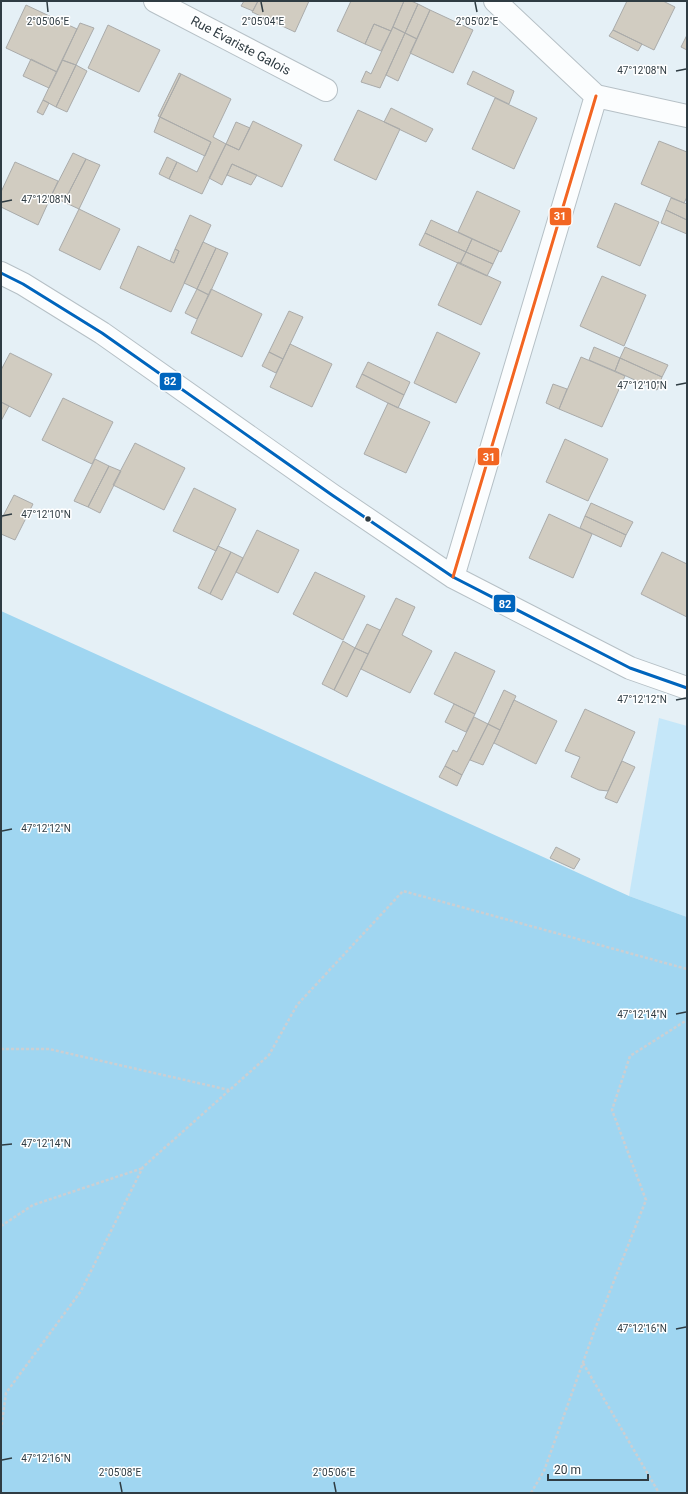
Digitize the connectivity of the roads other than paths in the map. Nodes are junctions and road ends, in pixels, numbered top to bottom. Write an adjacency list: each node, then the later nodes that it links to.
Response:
1 (156, 1): 3 (street, Rue Évariste Galois)
2 (495, 1): 4 (street)
3 (326, 90)
4 (596, 96): 5 (street); 7 (street)
5 (687, 116)
6 (1, 273): 7 (street)
7 (453, 576): 8 (street)
8 (687, 688)

